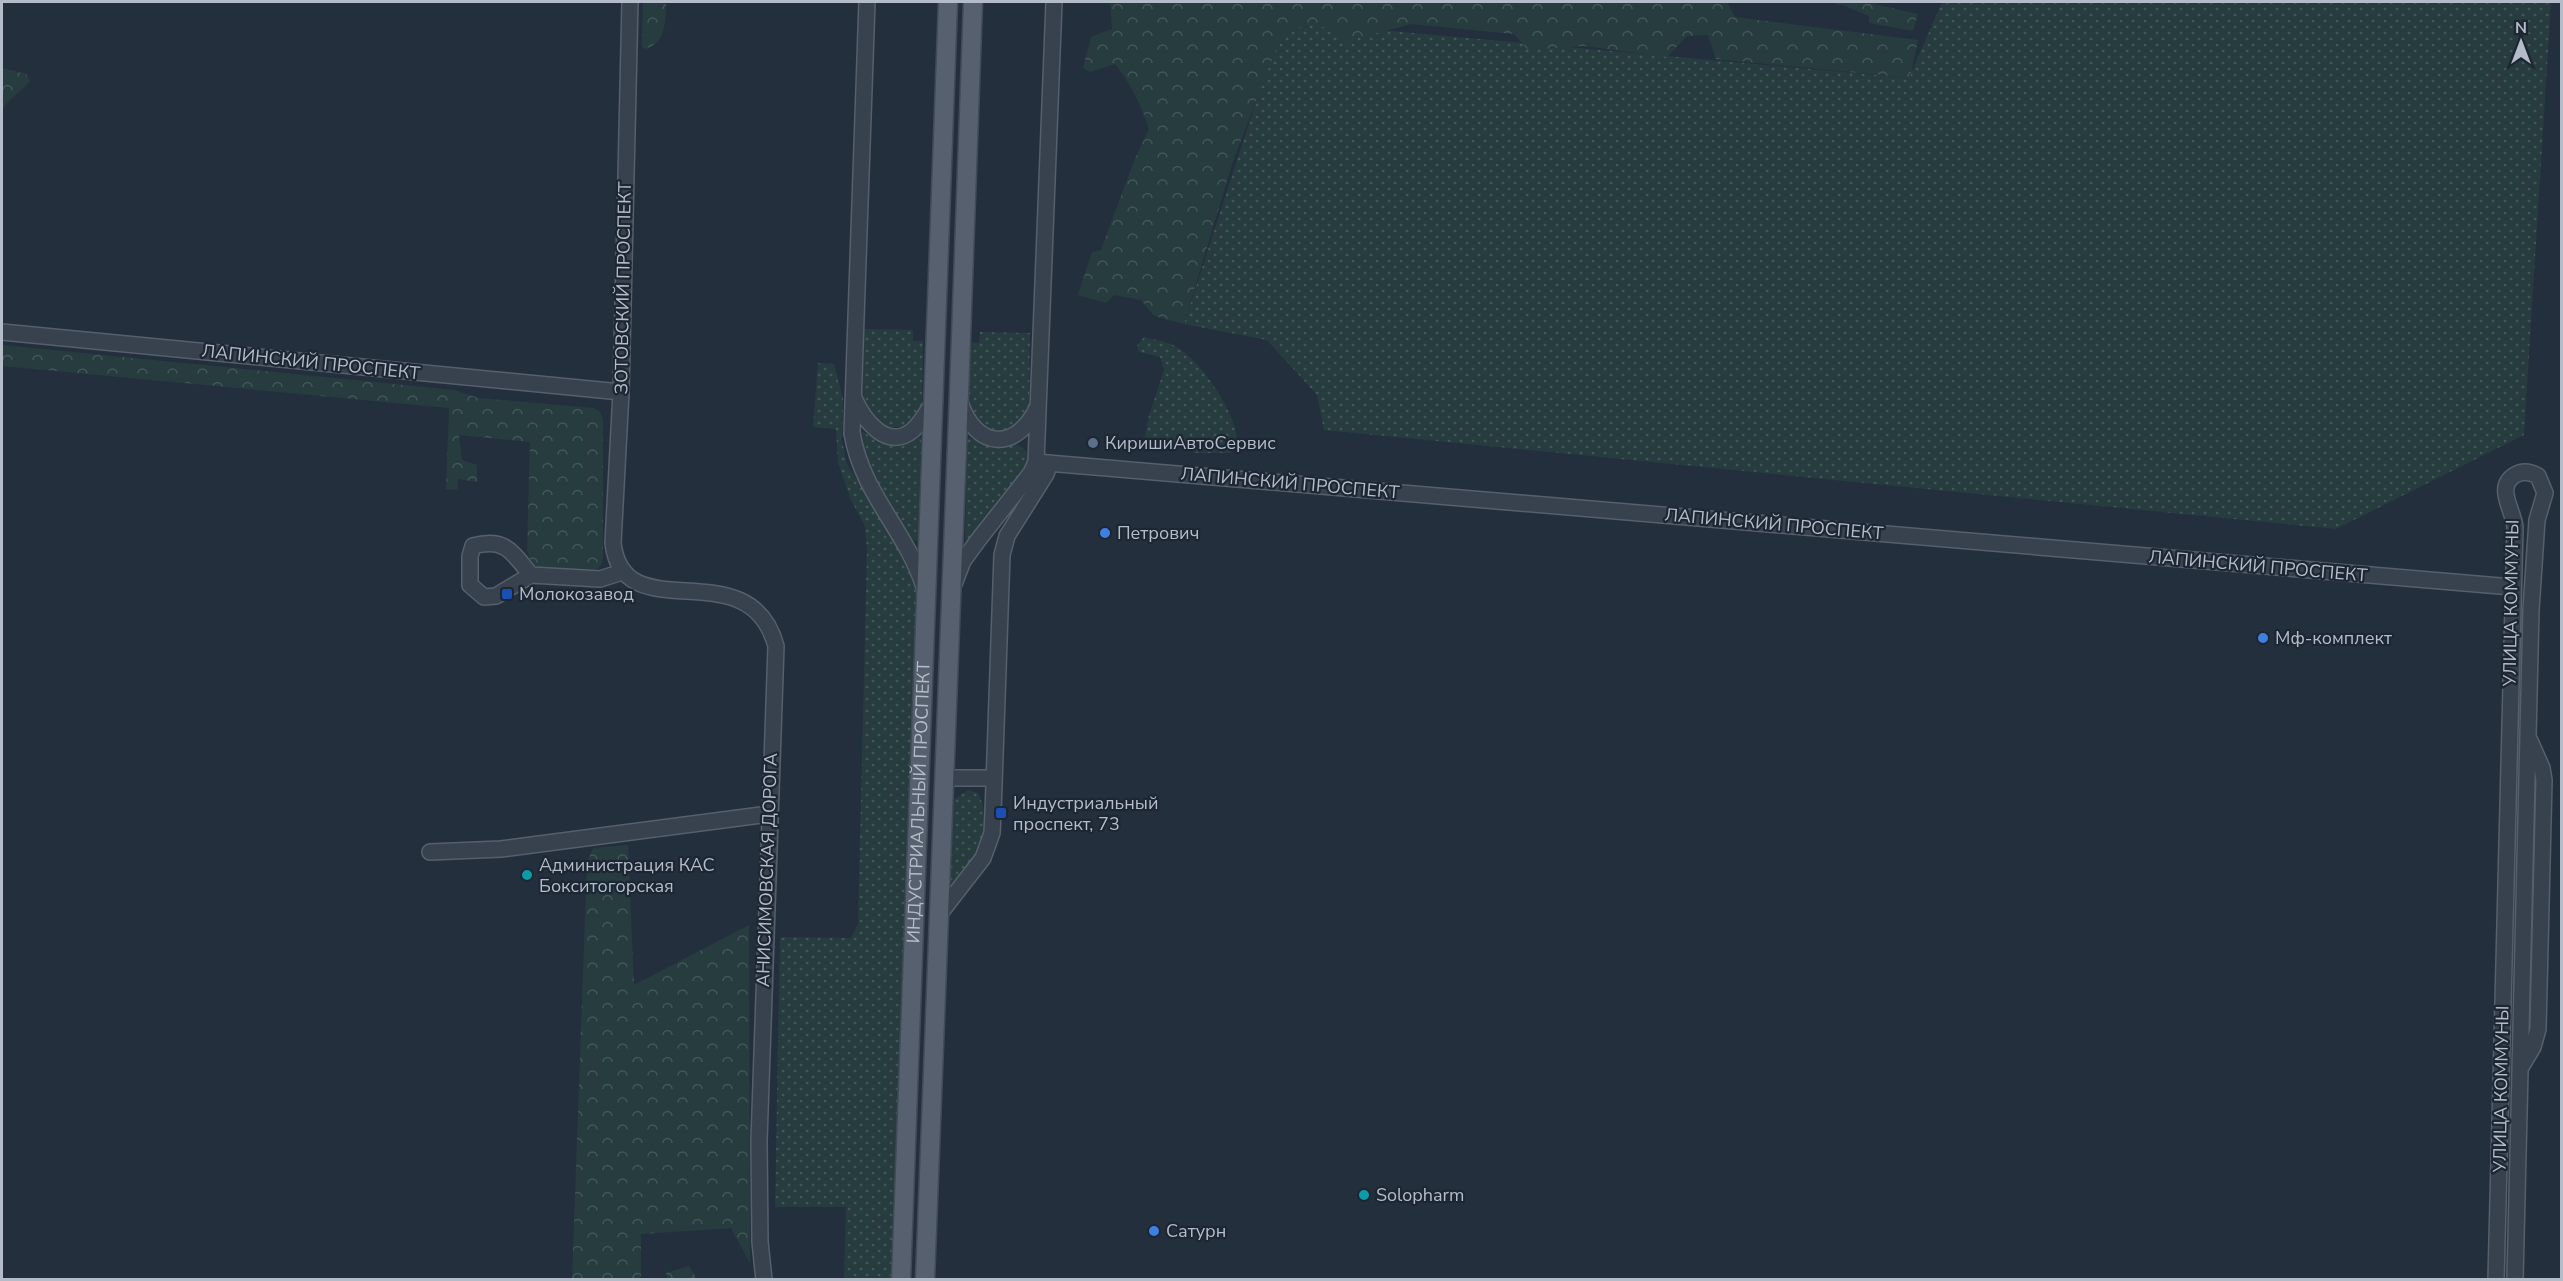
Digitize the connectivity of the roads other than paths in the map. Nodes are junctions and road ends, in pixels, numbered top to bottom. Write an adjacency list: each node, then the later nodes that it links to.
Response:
1 (630, 2): 7 (street, ЗОТОВСКИЙ ПРОСПЕКТ)
2 (867, 2): 8 (street)
3 (948, 2): 10 (main road, ИНДУСТРИАЛЬНЫЙ ПРОСПЕКТ)
4 (973, 2): 9 (main road, ИНДУСТРИАЛЬНЫЙ ПРОСПЕКТ)
5 (1054, 2): 11 (street)
6 (2, 333): 7 (street, ЛАПИНСКИЙ ПРОСПЕКТ)
7 (621, 392): 13 (street, ЗОТОВСКИЙ ПРОСПЕКТ)
8 (852, 392): 10 (street); 16 (street)
9 (959, 399): 11 (street); 17 (main road, ИНДУСТРИАЛЬНЫЙ ПРОСПЕКТ)
10 (935, 400): 16 (main road, ИНДУСТРИАЛЬНЫЙ ПРОСПЕКТ)
11 (1039, 403): 12 (street)
12 (1043, 462): 15 (street, ЛАПИНСКИЙ ПРОСПЕКТ); 17 (street); 19 (street)
13 (622, 572): 14 (street); 20 (street, АНИСИМОВСКАЯ ДОРОГА)
14 (531, 575)
15 (2512, 588): 26 (street, УЛИЦА КОММУНЫ); 27 (street, УЛИЦА КОММУНЫ)
16 (926, 593): 24 (main road, ИНДУСТРИАЛЬНЫЙ ПРОСПЕКТ)
17 (949, 595): 18 (main road, ИНДУСТРИАЛЬНЫЙ ПРОСПЕКТ)
18 (943, 778): 19 (street); 22 (main road, ИНДУСТРИАЛЬНЫЙ ПРОСПЕКТ)
19 (993, 778): 22 (street)
20 (769, 814): 21 (street); 23 (street, АНИСИМОВСКАЯ ДОРОГА)
21 (430, 852)
22 (938, 916): 25 (main road, ИНДУСТРИАЛЬНЫЙ ПРОСПЕКТ)
23 (764, 1280)
24 (901, 1280)
25 (925, 1280)
26 (2496, 1280)
27 (2515, 1280)

